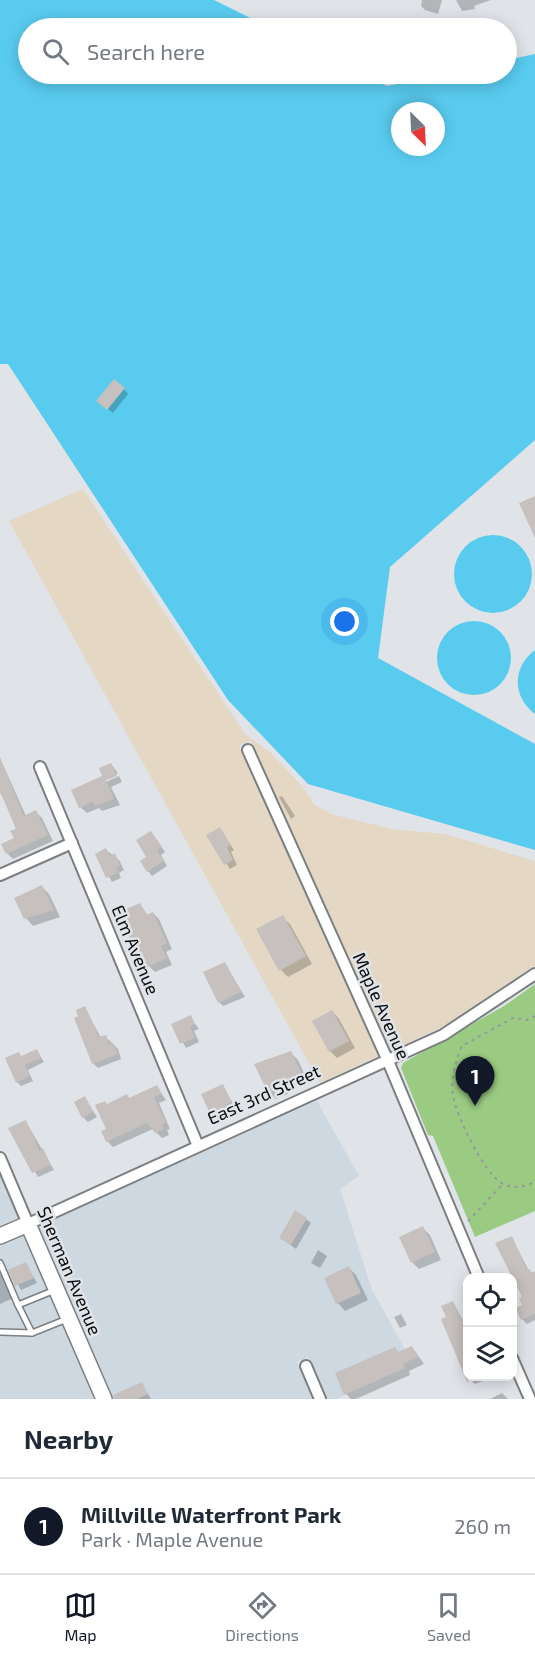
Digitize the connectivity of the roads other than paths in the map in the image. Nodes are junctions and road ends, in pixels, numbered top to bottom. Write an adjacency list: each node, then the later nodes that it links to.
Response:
1 (248, 750): 6 (street, Maple Avenue)
2 (40, 767): 3 (street, Elm Avenue)
3 (72, 843): 4 (street); 7 (street, Elm Avenue)
4 (0, 875)
5 (535, 974): 6 (street, East 3rd Street)
6 (388, 1061): 7 (street, East 3rd Street); 12 (street, Maple Avenue)
7 (198, 1146): 9 (street, East 3rd Street)
8 (0, 1158): 9 (street, Sherman Avenue)
9 (28, 1224): 10 (street, East 3rd Street); 13 (street, Sherman Avenue)
10 (0, 1236)
11 (0, 1263): 14 (lane)
12 (477, 1273)
13 (57, 1289): 14 (lane); 15 (street, Sherman Avenue)
14 (18, 1305): 17 (lane)
15 (68, 1318): 17 (lane); 20 (street, Sherman Avenue)
16 (0, 1332): 17 (lane)
17 (32, 1333)
18 (306, 1366): 21 (street)
19 (517, 1368): 22 (street)
20 (104, 1399)
21 (320, 1399)
22 (530, 1399)

